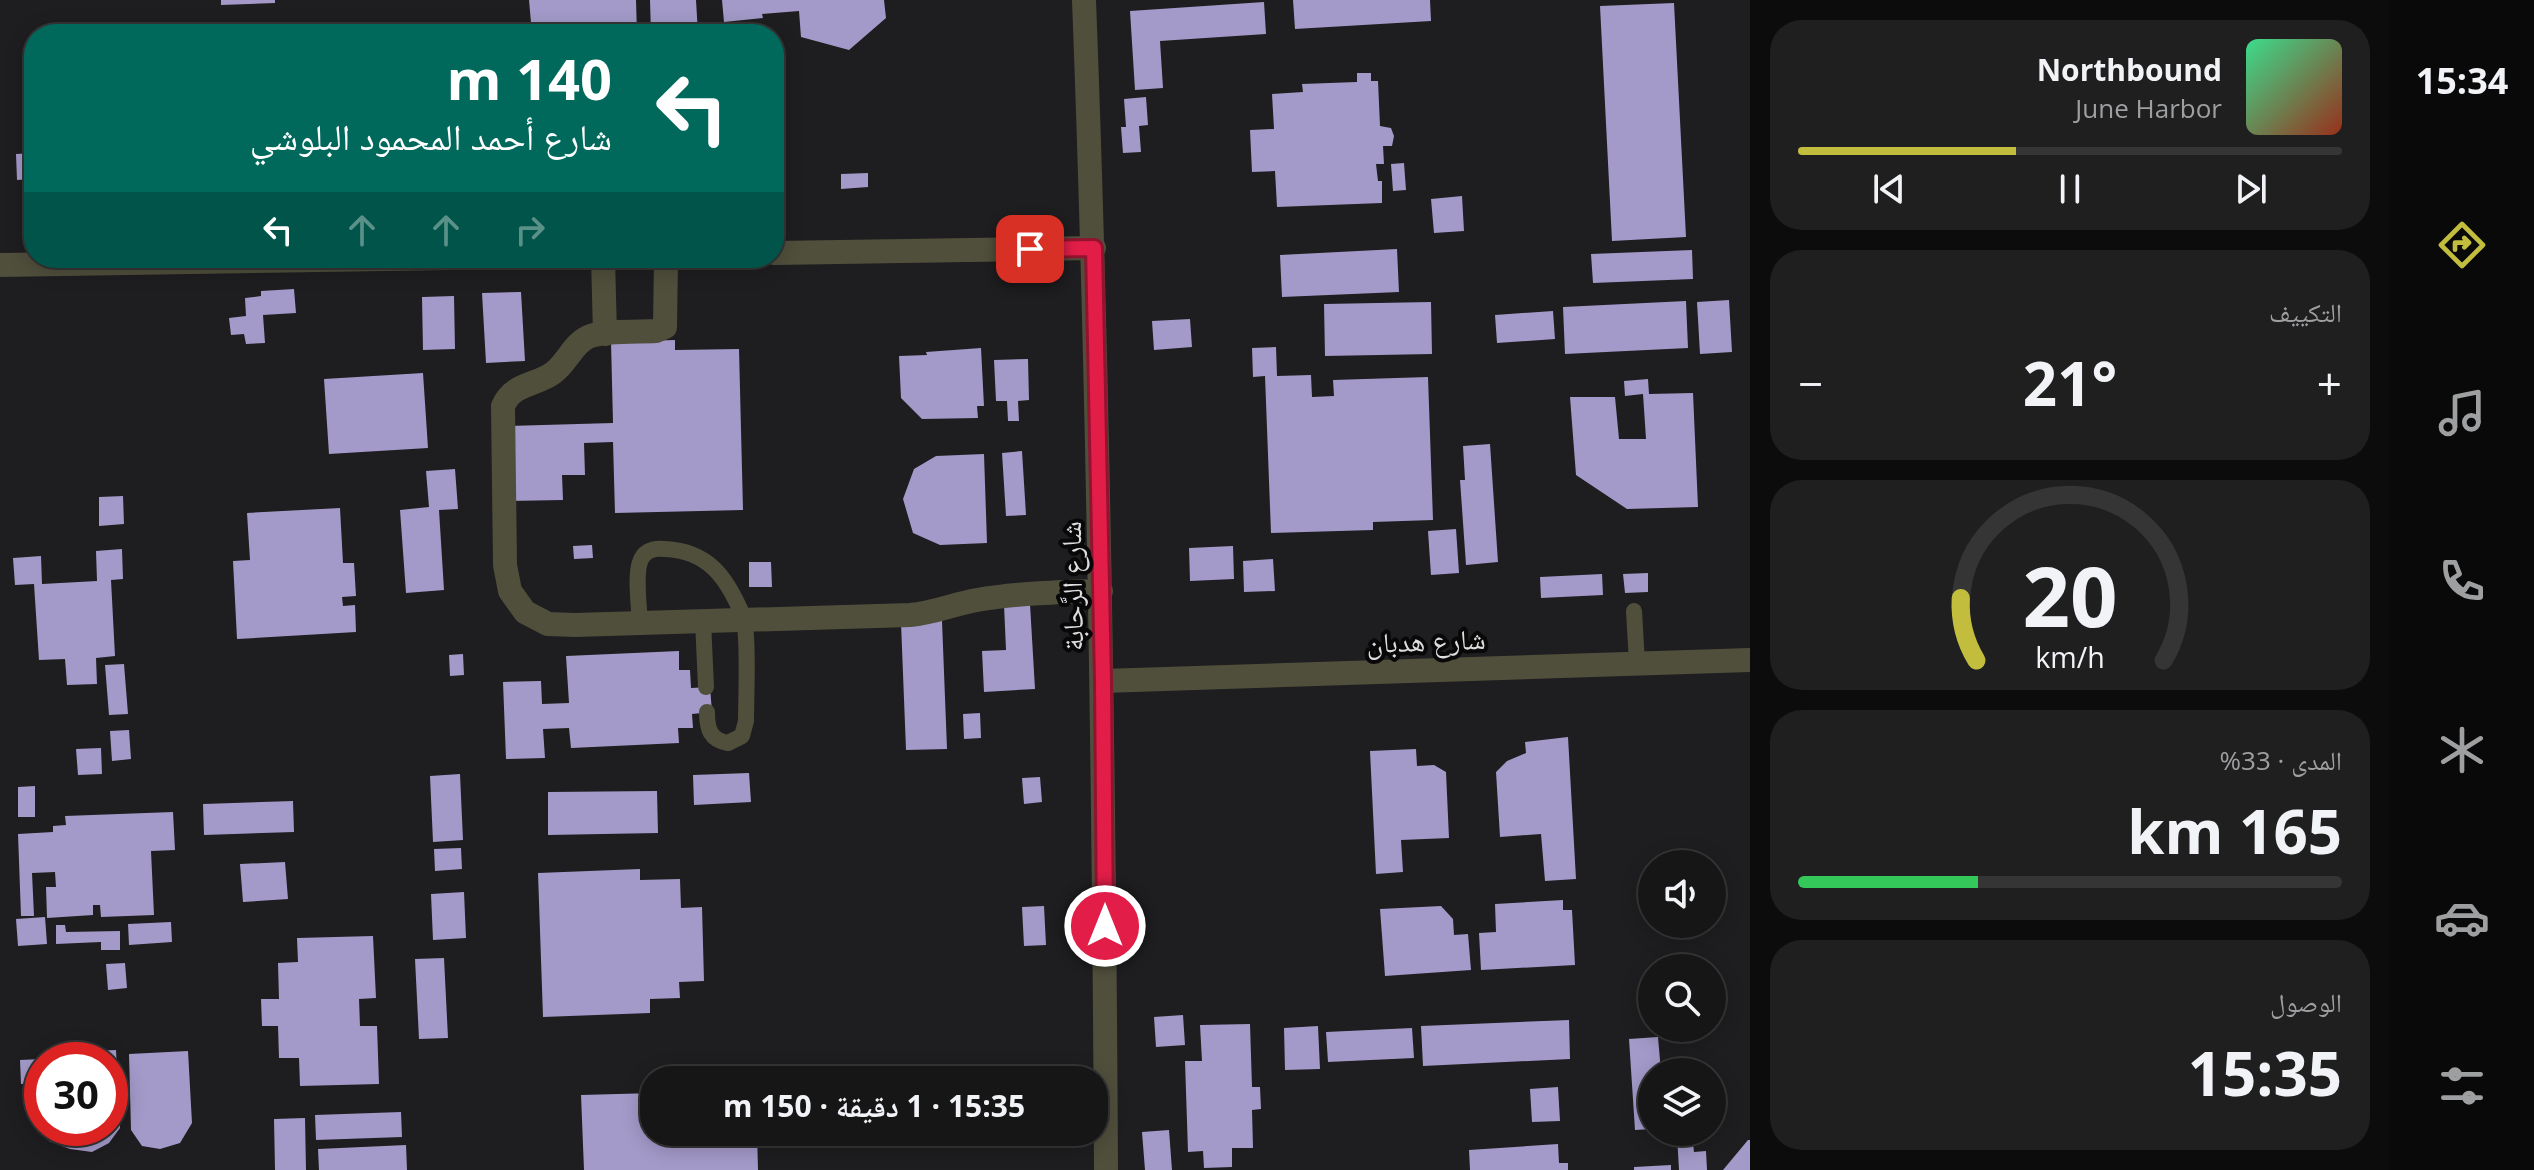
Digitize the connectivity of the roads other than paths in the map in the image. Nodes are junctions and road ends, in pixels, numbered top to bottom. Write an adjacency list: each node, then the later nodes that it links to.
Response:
1 (1084, 0): 2 (street, شارع الرَّحابة)
2 (1094, 248): 3 (street); 9 (street, شارع الرَّحابة)
3 (784, 253)
4 (0, 265): 5 (street)
5 (24, 265)
6 (603, 268): 8 (street)
7 (666, 268): 8 (street)
8 (605, 334): 13 (street)
9 (1101, 591): 11 (street); 16 (street, شارع الرَّحابة)
10 (1634, 611): 15 (lane)
11 (744, 620): 12 (street); 13 (lane); 18 (lane)
12 (703, 621): 13 (street); 17 (lane)
13 (640, 623)
14 (1750, 660): 15 (street, شارع هدبان)
15 (1637, 663): 16 (street, شارع هدبان)
16 (1103, 681): 19 (street, شارع الرَّحابة)
17 (706, 687)
18 (707, 712)
19 (1106, 1170)

